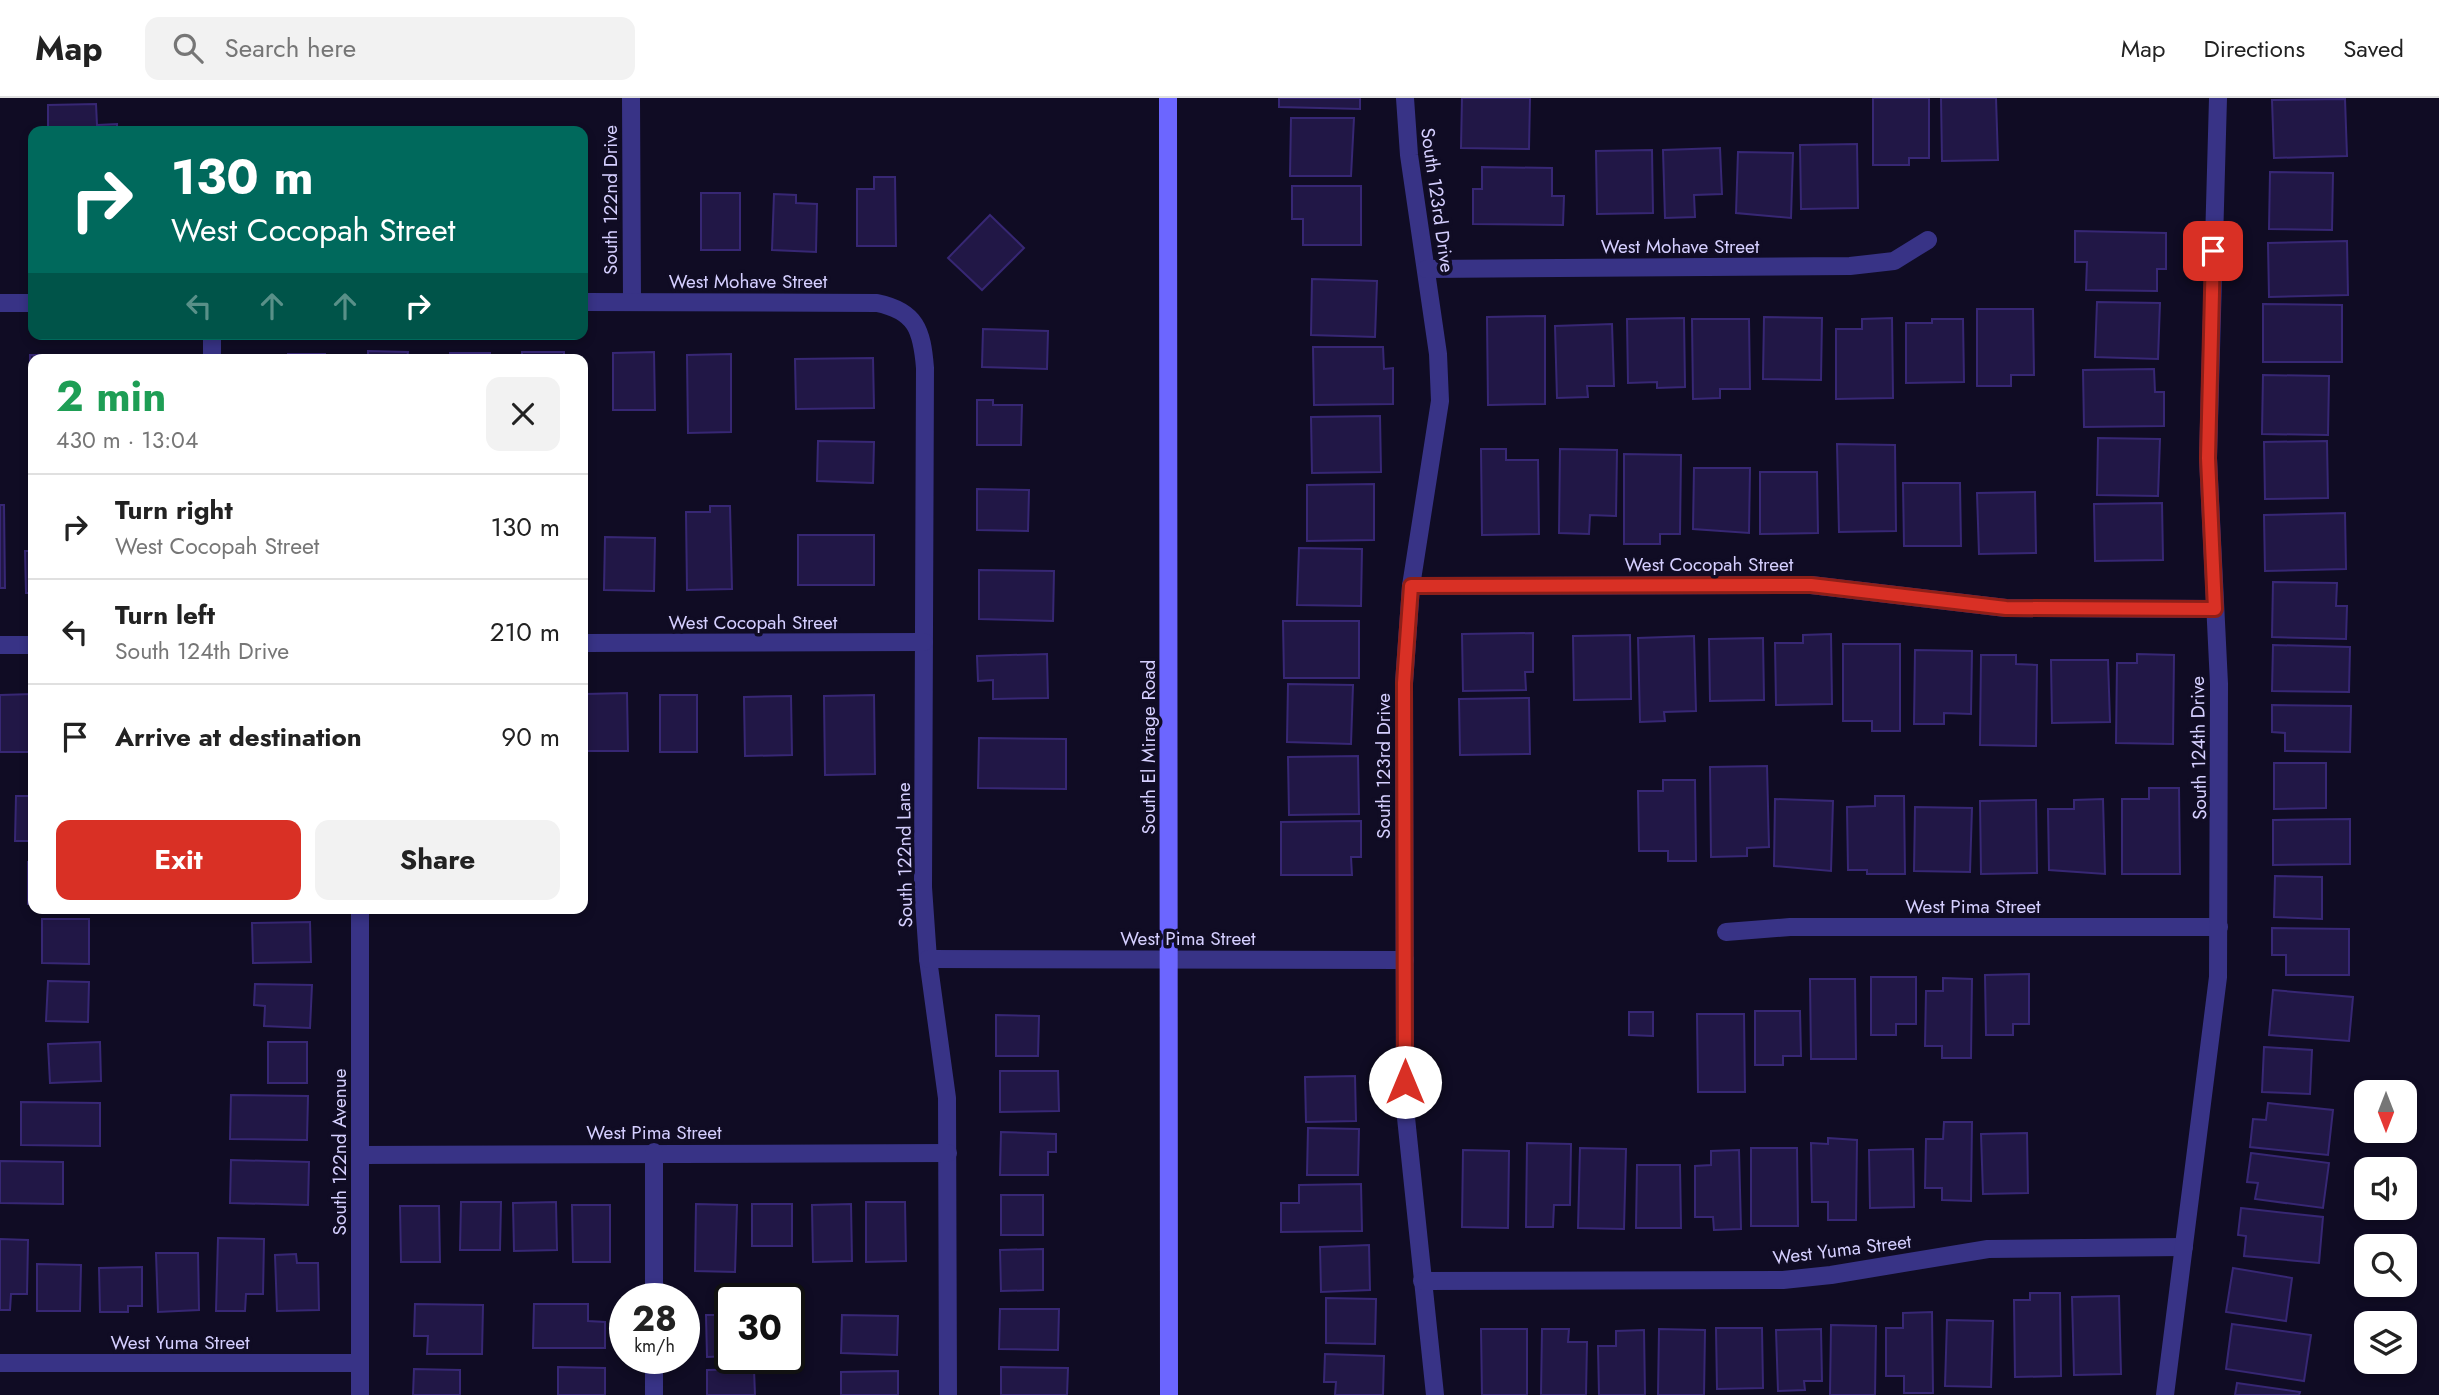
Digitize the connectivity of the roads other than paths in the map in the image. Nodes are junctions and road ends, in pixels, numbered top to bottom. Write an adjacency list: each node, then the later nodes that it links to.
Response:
1 (631, 98): 8 (street, South 122nd Drive)
2 (1168, 98): 22 (main road, South El Mirage Road)
3 (1405, 98): 6 (street, South 123rd Drive)
4 (2218, 98): 13 (street, South 124th Drive)
5 (1928, 240): 6 (street, West Mohave Street)
6 (1426, 269): 12 (street, South 123rd Drive)
7 (588, 302): 8 (street, West Mohave Street)
8 (632, 302): 11 (street, West Mohave Street)
9 (0, 303): 10 (street)
10 (28, 303)
11 (911, 316): 14 (street, South 122nd Lane)
12 (1411, 586): 13 (street, West Cocopah Street); 23 (street, South 123rd Drive)
13 (2215, 609): 19 (street, South 124th Drive)
14 (924, 642): 15 (street, West Cocopah Street); 21 (street, South 122nd Lane)
15 (588, 643)
16 (0, 645): 17 (street)
17 (28, 645)
18 (360, 914): 26 (street, South 122nd Avenue)
19 (2220, 927): 20 (street, West Pima Street); 27 (street, South 124th Drive)
20 (1726, 932)
21 (928, 959): 22 (street, West Pima Street); 25 (street, South 122nd Lane)
22 (1169, 959): 23 (street, West Pima Street); 36 (main road, South El Mirage Road)
23 (1405, 960): 28 (street, South 123rd Drive)
24 (654, 1152): 25 (street, West Pima Street); 26 (street, West Pima Street); 29 (street)
25 (948, 1153): 35 (street, South 122nd Lane)
26 (360, 1155): 31 (street, South 122nd Avenue)
27 (2183, 1247): 28 (street, West Yuma Street); 38 (street, South 124th Drive)
28 (1422, 1281): 37 (street, South 123rd Drive)
29 (654, 1283)
30 (0, 1363): 31 (street, West Yuma Street)
31 (359, 1363): 33 (street, South 122nd Avenue)
32 (654, 1374): 34 (street)
33 (360, 1395)
34 (654, 1395)
35 (948, 1395)
36 (1170, 1395)
37 (1434, 1395)
38 (2165, 1395)

